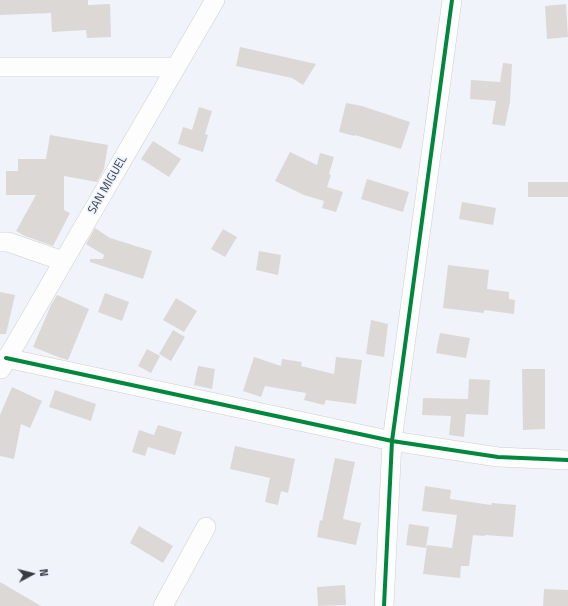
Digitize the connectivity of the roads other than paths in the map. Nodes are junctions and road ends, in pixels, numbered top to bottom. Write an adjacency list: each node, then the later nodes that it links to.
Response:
1 (215, 0): 4 (street, SAN MIGUEL)
2 (452, 0): 8 (street)
3 (0, 67): 4 (street)
4 (176, 67): 6 (street, SAN MIGUEL)
5 (0, 242): 6 (street)
6 (63, 261): 7 (street, SAN MIGUEL)
7 (3, 364): 8 (street)
8 (392, 441): 9 (street); 12 (street)
9 (568, 460)
10 (206, 527): 11 (street)
11 (163, 606)
12 (384, 606)

